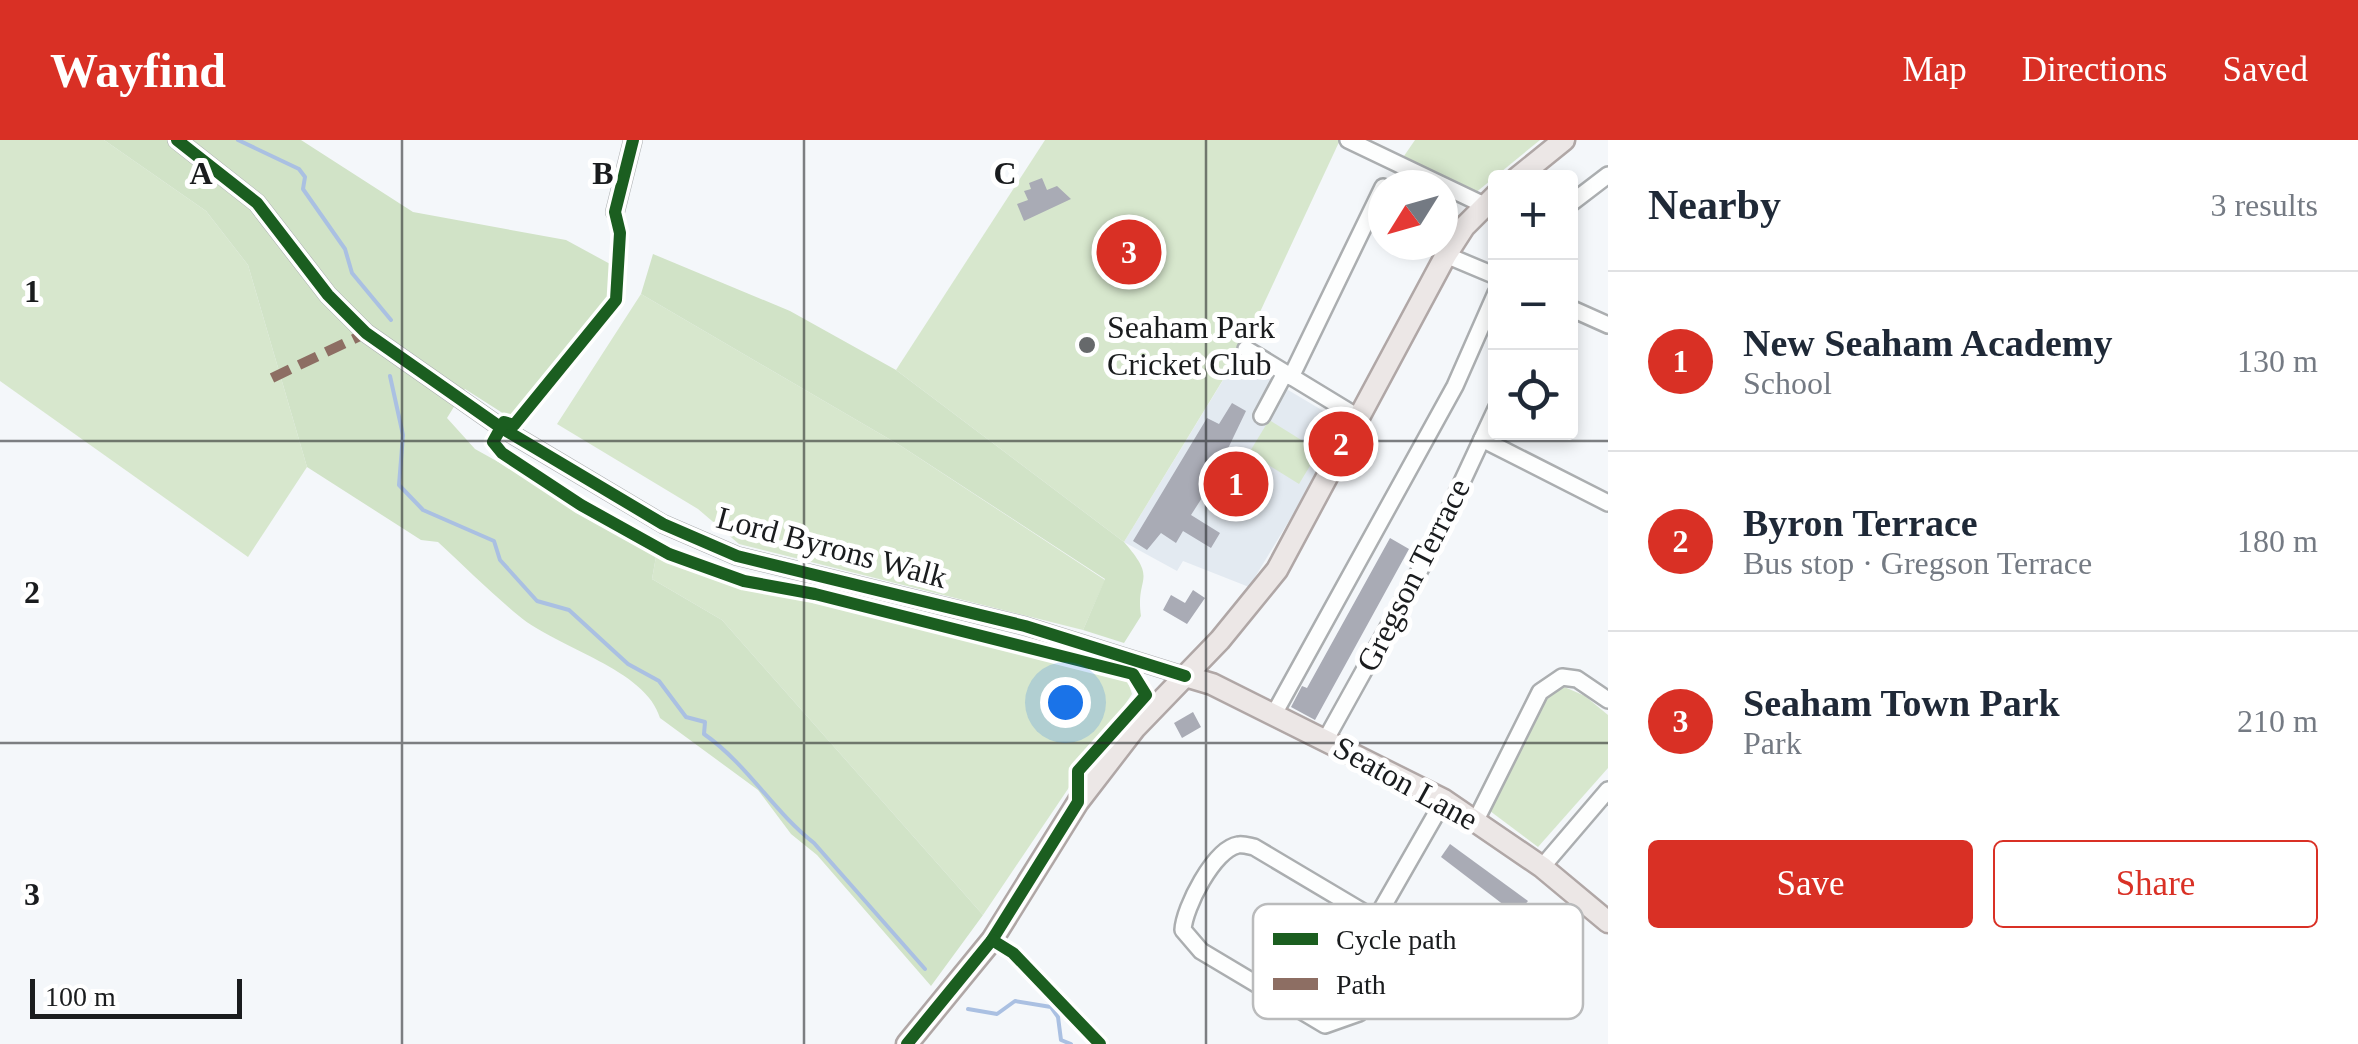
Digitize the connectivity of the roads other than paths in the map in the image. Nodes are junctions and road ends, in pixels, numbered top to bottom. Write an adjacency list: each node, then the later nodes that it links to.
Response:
1 (177, 140): 28 (street, Lord Byrons Walk)
2 (632, 140): 12 (street)
3 (1348, 140): 5 (street)
4 (1564, 140): 7 (main road)
5 (1396, 160): 6 (street); 10 (street)
6 (1391, 170)
7 (1527, 170)
8 (1608, 175): 9 (street)
9 (1578, 198)
10 (1488, 199)
11 (1488, 202): 14 (main road)
12 (615, 212)
13 (1368, 216): 22 (street)
14 (1458, 239)
15 (1458, 259): 17 (street)
16 (1443, 260): 24 (main road)
17 (1488, 272)
18 (1488, 311): 30 (street)
19 (1578, 312): 20 (street)
20 (1608, 326)
21 (1246, 350): 22 (street)
22 (1288, 375): 23 (street); 24 (street)
23 (1262, 416)
24 (1361, 419): 28 (main road)
25 (1488, 426): 26 (street, Gregson Terrace)
26 (1482, 439): 27 (street); 31 (street, Gregson Terrace)
27 (1608, 503)
28 (1185, 676): 30 (main road, Seaton Lane); 42 (main road)
29 (1608, 700): 34 (street)
30 (1274, 714): 31 (main road, Seaton Lane)
31 (1326, 738): 33 (main road, Seaton Lane)
32 (1608, 790): 35 (street)
33 (1444, 800): 34 (main road, Seaton Lane); 37 (street)
34 (1476, 820): 35 (main road, Seaton Lane)
35 (1542, 867): 38 (main road, Seaton Lane)
36 (1354, 904): 39 (street)
37 (1384, 904)
38 (1608, 922)
39 (1253, 982)
40 (1315, 1019): 41 (street)
41 (1342, 1019)
42 (912, 1039)

